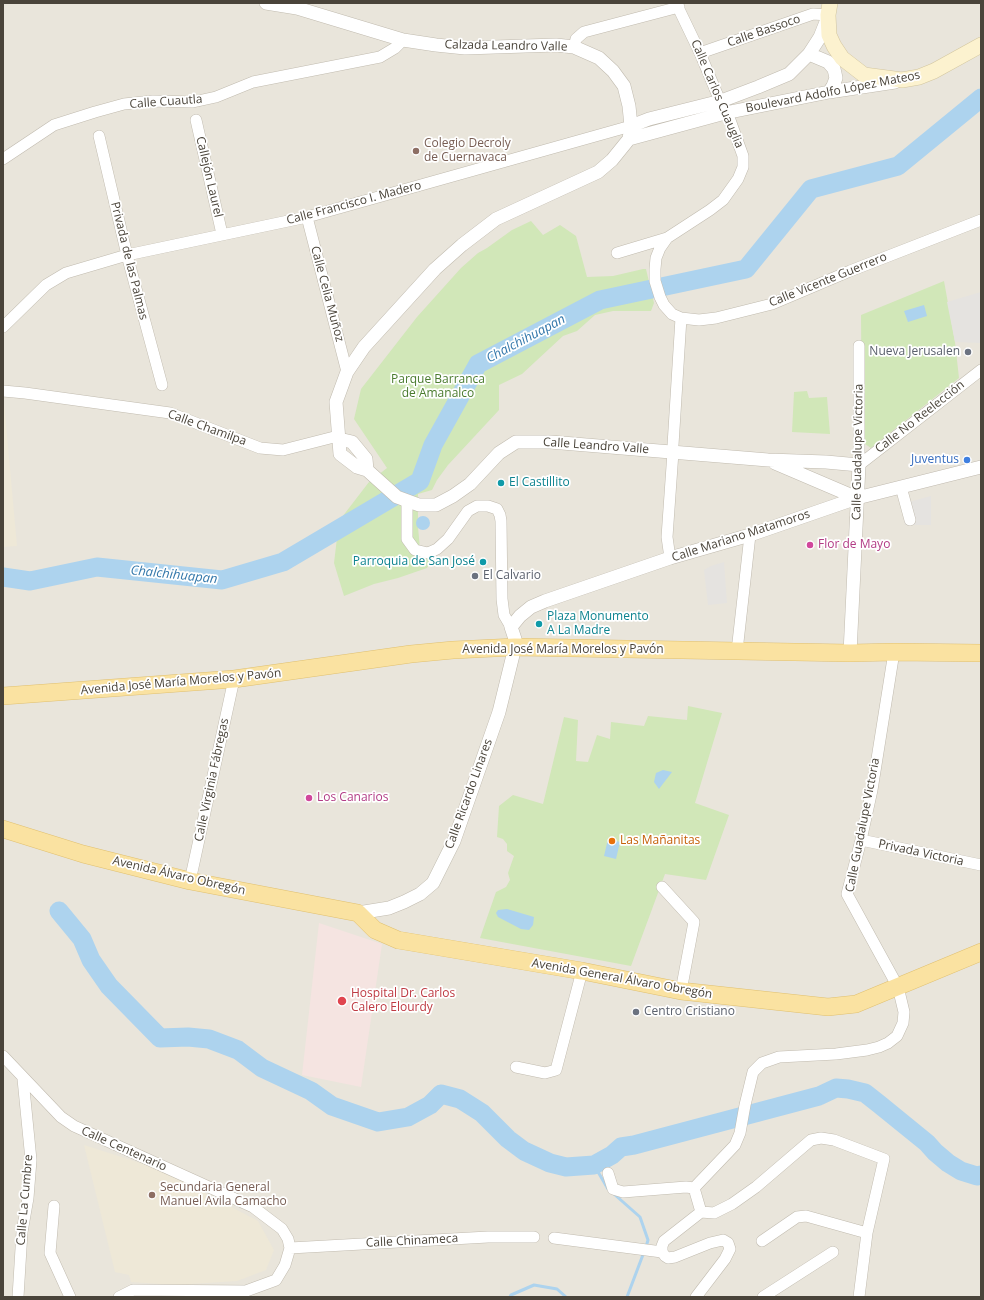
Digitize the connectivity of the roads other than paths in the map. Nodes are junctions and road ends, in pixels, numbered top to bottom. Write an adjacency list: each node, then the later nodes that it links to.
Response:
1 (266, 3): 2 (street, Calzada Leandro Valle)
2 (298, 5): 5 (street, Calzada Leandro Valle)
3 (677, 5): 7 (street); 8 (street, Calle Carlos Cuauglia)
4 (829, 9): 8 (street, Calle Bassoco); 9 (street); 10 (main road)
5 (403, 40): 7 (street, Calzada Leandro Valle); 17 (street, Calle Cuautla)
6 (981, 45): 10 (main road, Boulevard Adolfo López Mateos)
7 (574, 47): 14 (street, Calzada Leandro Valle)
8 (700, 53): 12 (street, Calle Carlos Cuauglia)
9 (808, 54): 11 (street); 12 (street)
10 (902, 80): 11 (street, Boulevard Adolfo López Mateos)
11 (829, 92): 12 (street, Boulevard Adolfo López Mateos)
12 (723, 107): 14 (street, Calle Francisco I. Madero); 16 (street); 21 (street, Calle Carlos Cuauglia)
13 (196, 120): 20 (street, Callejón Laurel)
14 (631, 126): 16 (street); 18 (street, Calle Francisco I. Madero)
15 (99, 136): 23 (street, Privada de las Palmas)
16 (629, 139): 28 (street)
17 (3, 159)
18 (306, 217): 20 (street, Calle Francisco I. Madero); 28 (street, Calle Celia Muñoz)
19 (981, 220): 24 (street, Calle Vicente Guerrero)
20 (222, 234): 23 (street, Calle Francisco I. Madero)
21 (667, 238): 22 (street); 24 (street, Calle Carlos Cuauglia)
22 (617, 253)
23 (126, 254): 25 (street, Calle Francisco I. Madero); 29 (street, Privada de las Palmas)
24 (676, 316): 32 (street)
25 (3, 327)
26 (859, 346): 34 (street, Calle Guadalupe Victoria)
27 (981, 370): 34 (street, Calle No Reelección)
28 (347, 372): 31 (street)
29 (162, 385)
30 (3, 392): 31 (street, Calle Chamilpa)
31 (339, 437): 38 (street)
32 (673, 448): 33 (street, Calle Leandro Valle); 38 (street, Calle Leandro Valle); 41 (street)
33 (768, 460): 34 (street, Calle Leandro Valle); 37 (street)
34 (859, 465): 37 (street, Calle Guadalupe Victoria)
35 (981, 467): 36 (street, Calle Mariano Matamoros)
36 (901, 487): 37 (street, Calle Mariano Matamoros); 39 (street)
37 (857, 498): 40 (street, Calle Mariano Matamoros); 46 (street, Calle Guadalupe Victoria)
38 (402, 499): 42 (street)
39 (910, 520)
40 (750, 535): 41 (street, Calle Mariano Matamoros); 44 (street)
41 (670, 558): 42 (street, Calle Mariano Matamoros)
42 (511, 627): 43 (street)
43 (516, 647): 44 (main road, Avenida José María Morelos y Pavón); 48 (main road, Avenida José María Morelos y Pavón); 55 (street, Calle Ricardo Linares)
44 (737, 651): 46 (main road, Avenida José María Morelos y Pavón)
45 (894, 652): 46 (main road, Avenida José María Morelos y Pavón); 47 (main road, Avenida José María Morelos y Pavón); 51 (street, Calle Guadalupe Victoria)
46 (850, 653)
47 (981, 653)
48 (234, 679): 49 (main road, Avenida José María Morelos y Pavón); 53 (street, Calle Virginia Fábregas)
49 (3, 696)
50 (3, 829): 53 (main road, Avenida Álvaro Obregón)
51 (861, 840): 52 (street, Privada Victoria); 58 (street, Calle Guadalupe Victoria)
52 (981, 865)
53 (190, 881): 55 (main road, Avenida Álvaro Obregón)
54 (662, 887): 59 (street)
55 (358, 913): 57 (main road, Avenida General Álvaro Obregón)
56 (981, 952): 58 (main road, Avenida General Álvaro Obregón)
57 (582, 971): 59 (main road, Avenida General Álvaro Obregón); 61 (street)
58 (898, 987): 59 (main road, Avenida General Álvaro Obregón); 64 (street, Calle Guadalupe Victoria)
59 (681, 991)
60 (3, 1056): 62 (street, Calle Centenario)
61 (516, 1067)
62 (23, 1079): 71 (street, Calle Centenario); 74 (street, Calle La Cumbre)
63 (608, 1173): 64 (street)
64 (694, 1188): 66 (street)
65 (54, 1206): 75 (street)
66 (701, 1212): 67 (street); 72 (street)
67 (867, 1233): 70 (street); 79 (street)
68 (534, 1237): 71 (street, Calle Chinameca)
69 (554, 1238): 72 (street)
70 (762, 1241)
71 (290, 1248): 76 (street)
72 (662, 1252): 77 (street)
73 (833, 1252): 78 (street)
74 (18, 1297)
75 (70, 1297)
76 (119, 1297)
77 (696, 1297)
78 (763, 1297)
79 (859, 1297)

